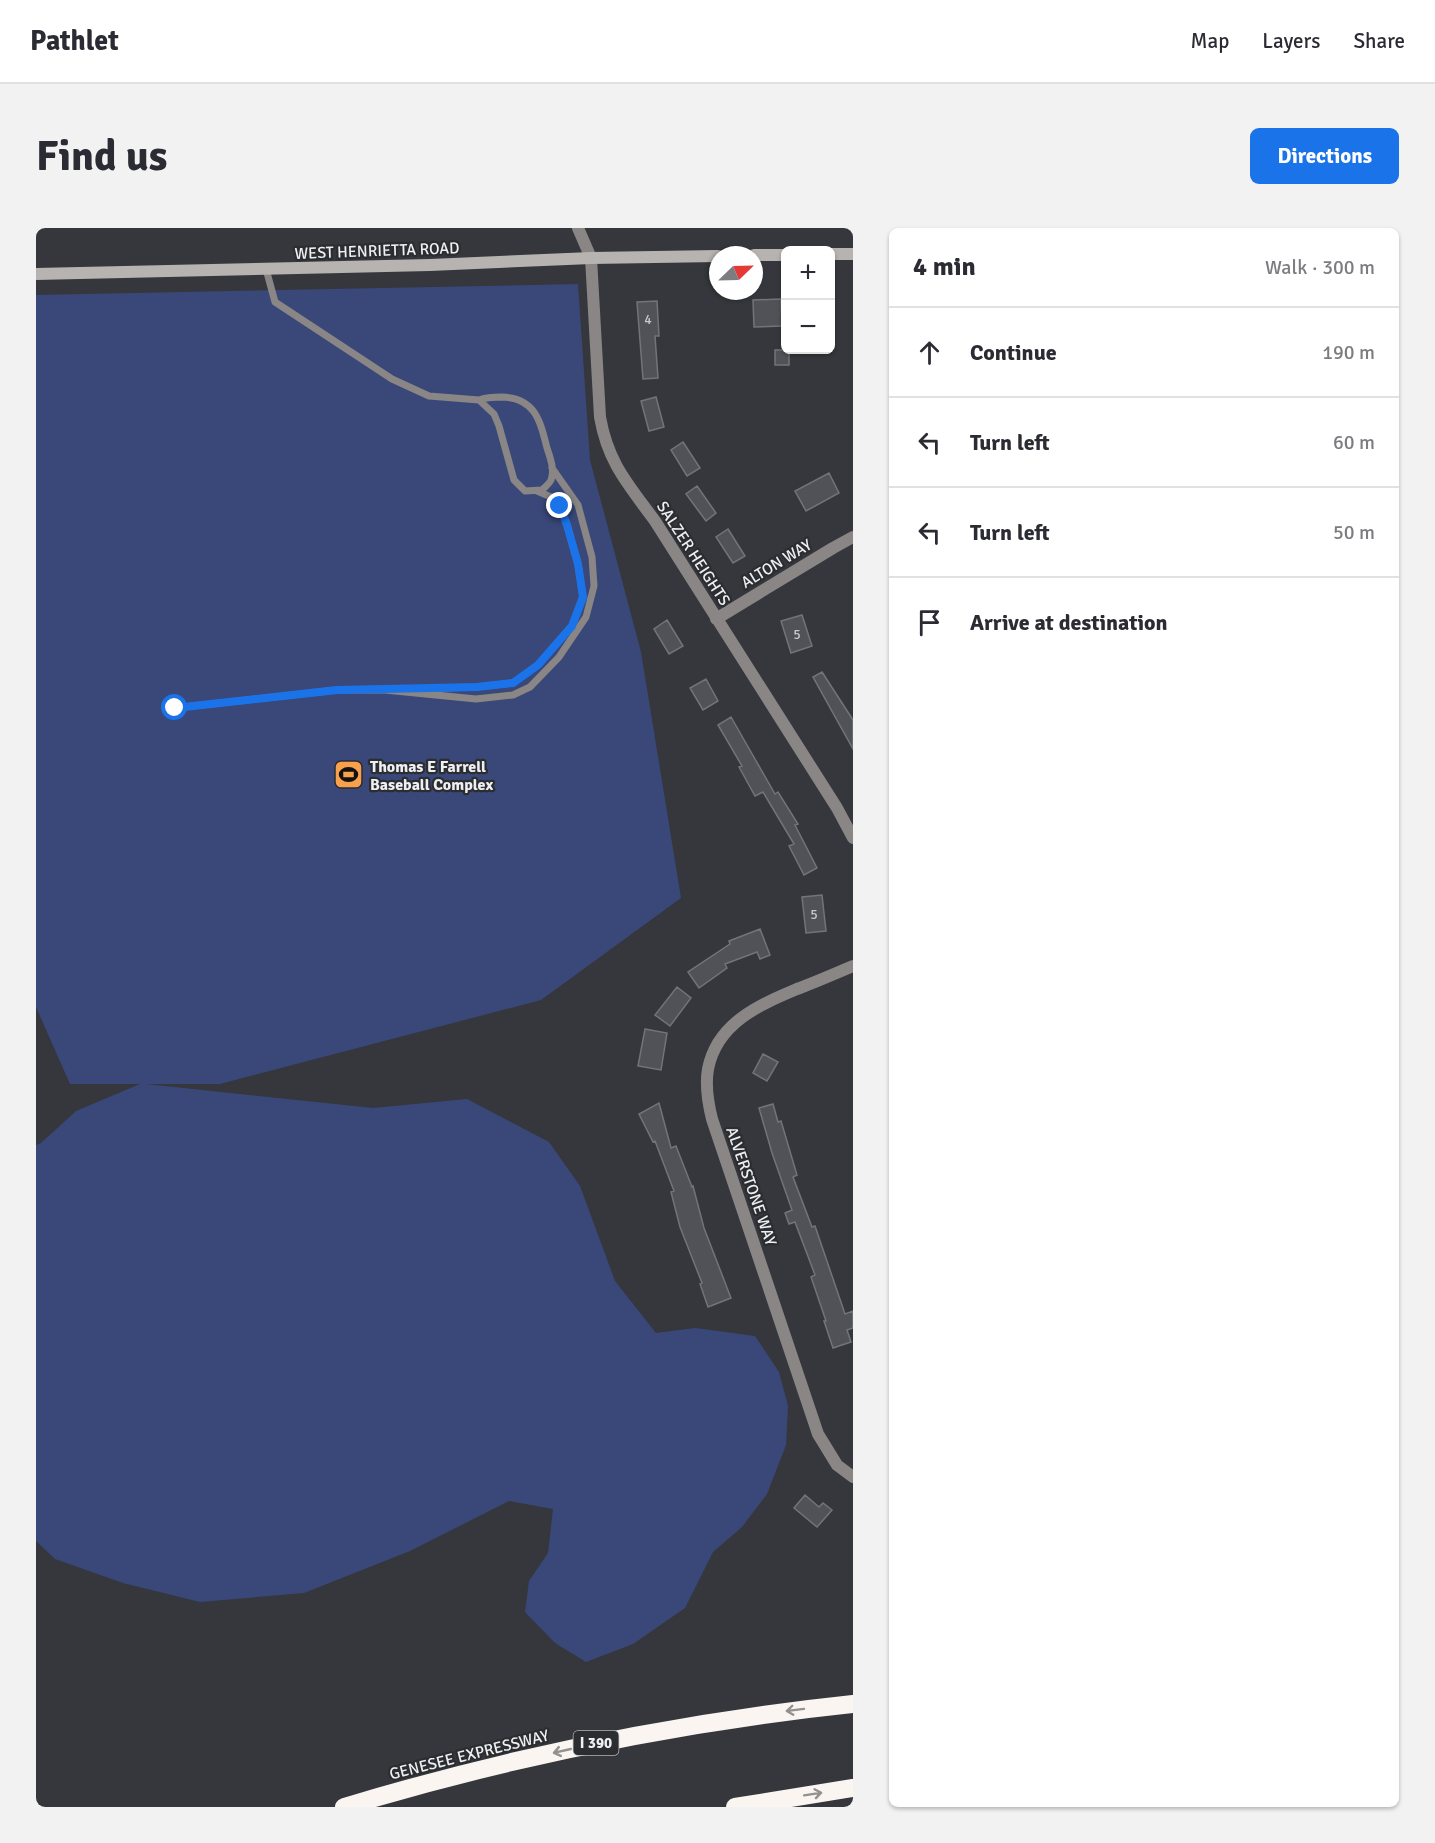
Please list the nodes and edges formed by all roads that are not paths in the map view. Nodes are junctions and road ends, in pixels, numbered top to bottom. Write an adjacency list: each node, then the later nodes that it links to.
1 (578, 228): 7 (street)
2 (835, 254): 3 (main road)
3 (853, 254)
4 (763, 255): 5 (main road)
5 (781, 255)
6 (709, 256): 7 (main road, WEST HENRIETTA ROAD)
7 (591, 258): 8 (main road, WEST HENRIETTA ROAD); 14 (street, SALZER HEIGHTS)
8 (266, 269): 9 (main road, WEST HENRIETTA ROAD); 10 (lane)
9 (36, 274)
10 (479, 400): 11 (lane); 12 (lane)
11 (552, 468): 12 (lane); 15 (lane)
12 (537, 491): 15 (lane)
13 (853, 537): 14 (street, ALTON WAY)
14 (716, 619): 17 (street, SALZER HEIGHTS)
15 (385, 690): 16 (lane)
16 (175, 708)
17 (853, 838)
18 (853, 966): 19 (street, ALVERSTONE WAY)
19 (853, 1477)
20 (853, 1704): 22 (highway, GENESEE EXPRESSWAY / I 390, one-way to 22)
21 (853, 1788): 23 (highway, one-way to 21)
22 (344, 1807)
23 (735, 1807)

